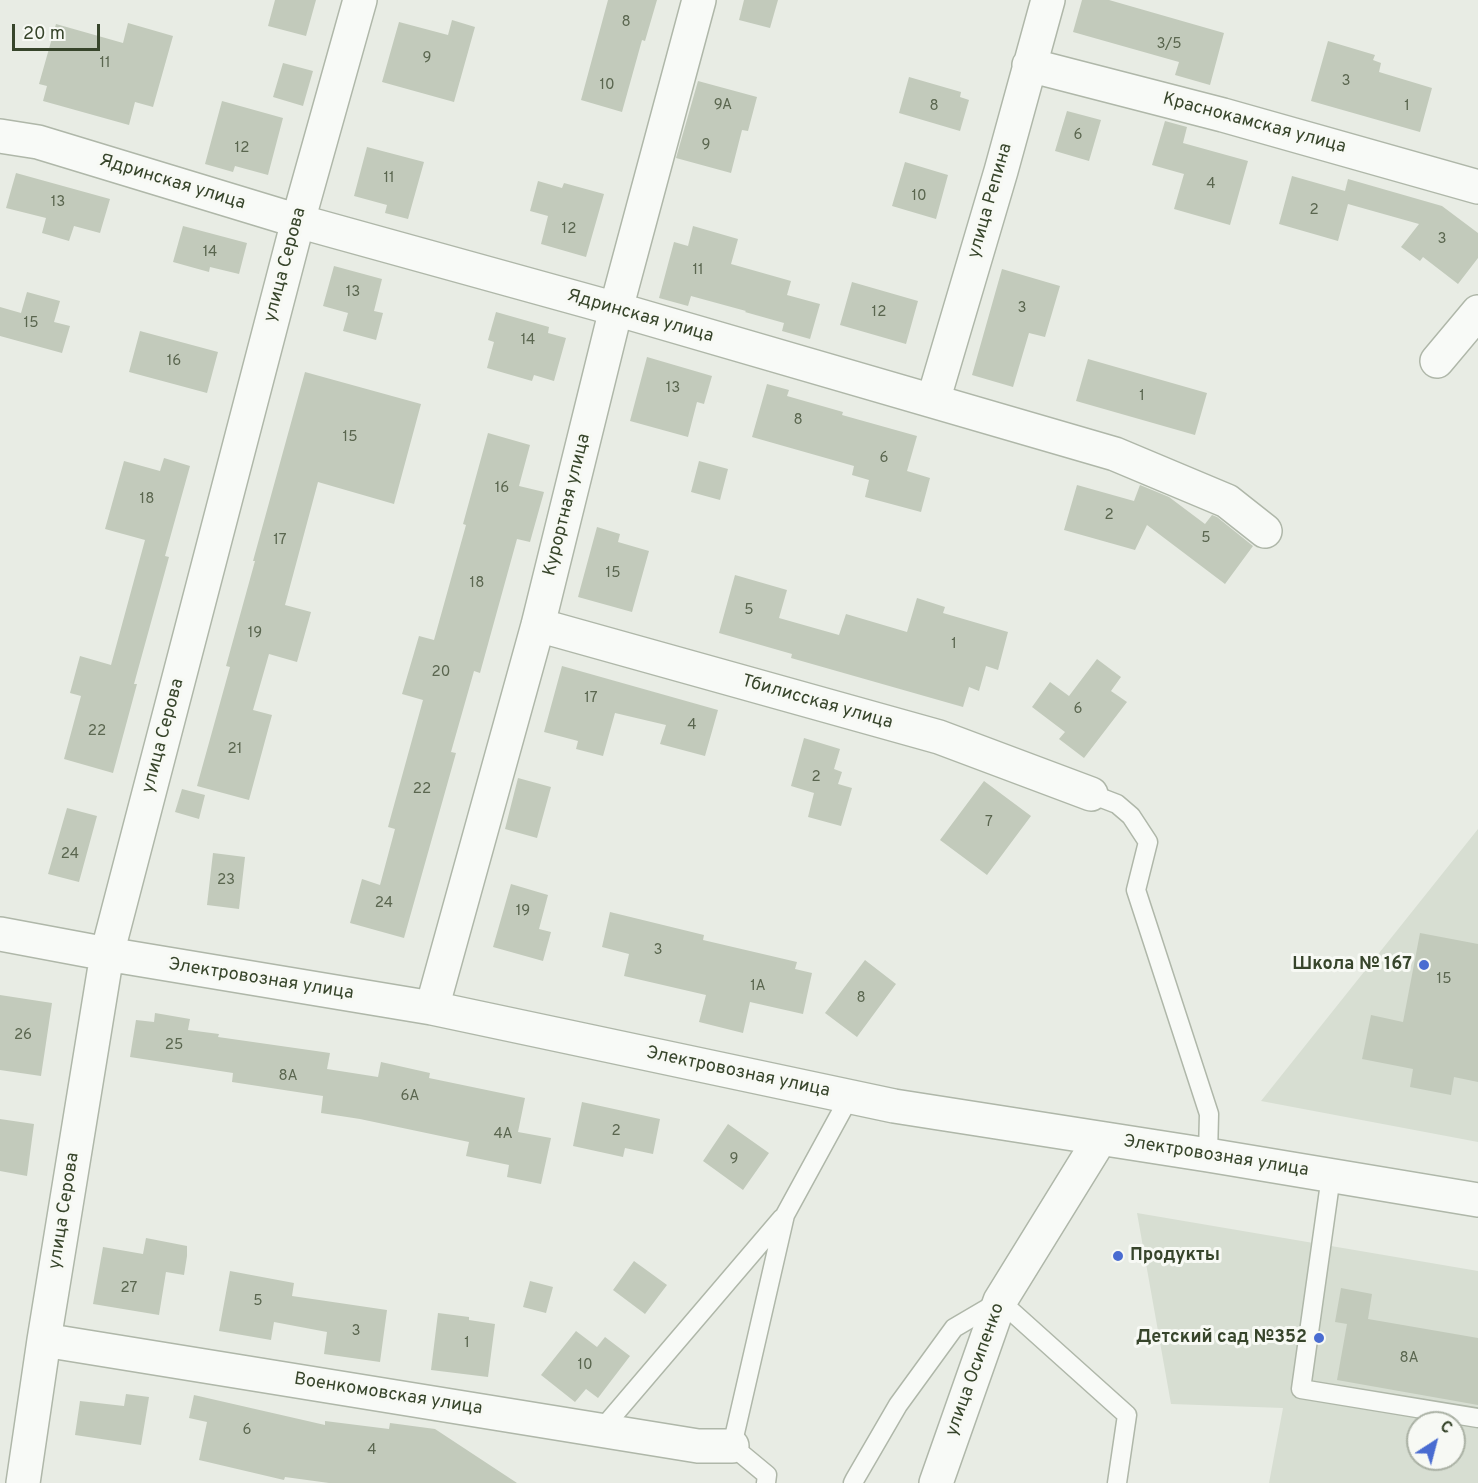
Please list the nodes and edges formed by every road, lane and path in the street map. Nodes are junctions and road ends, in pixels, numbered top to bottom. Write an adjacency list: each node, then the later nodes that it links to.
1 (360, 0): 7 (street, улица Серова)
2 (699, 0): 8 (street, Курортная улица)
3 (1048, 0): 4 (street, улица Репина)
4 (1029, 65): 6 (street, Краснокамская улица); 11 (street, улица Репина)
5 (0, 136): 7 (street, Ядринская улица)
6 (1478, 187)
7 (298, 221): 8 (street, Ядринская улица); 16 (street, улица Серова)
8 (616, 309): 11 (street, Ядринская улица); 13 (street, Курортная улица)
9 (1478, 312): 10 (street)
10 (1437, 362)
11 (933, 401): 12 (street, Ядринская улица)
12 (1265, 531)
13 (538, 625): 14 (street, Тбилисская улица); 17 (street, Курортная улица)
14 (1091, 794): 20 (lane)
15 (0, 934): 16 (street, Электровозная улица)
16 (107, 954): 17 (street, Электровозная улица); 25 (street, улица Серова)
17 (432, 1008): 18 (street, Электровозная улица)
18 (850, 1096): 19 (street, Электровозная улица); 23 (lane)
19 (1100, 1139): 20 (street, Электровозная улица); 24 (street, улица Осипенко)
20 (1208, 1155): 21 (street, Электровозная улица)
21 (1331, 1176): 22 (street, Электровозная улица); 26 (lane)
22 (1478, 1200)
23 (785, 1215): 27 (lane); 28 (lane)
24 (1000, 1301): 31 (lane); 32 (street, улица Осипенко); 33 (lane)
25 (44, 1340): 27 (street, Военкомовская улица); 29 (street, улица Серова)
26 (1478, 1418)
27 (601, 1430): 28 (street, Военкомовская улица)
28 (732, 1446): 30 (lane)
29 (23, 1483)
30 (766, 1483)
31 (854, 1483)
32 (936, 1483)
33 (1117, 1483)

